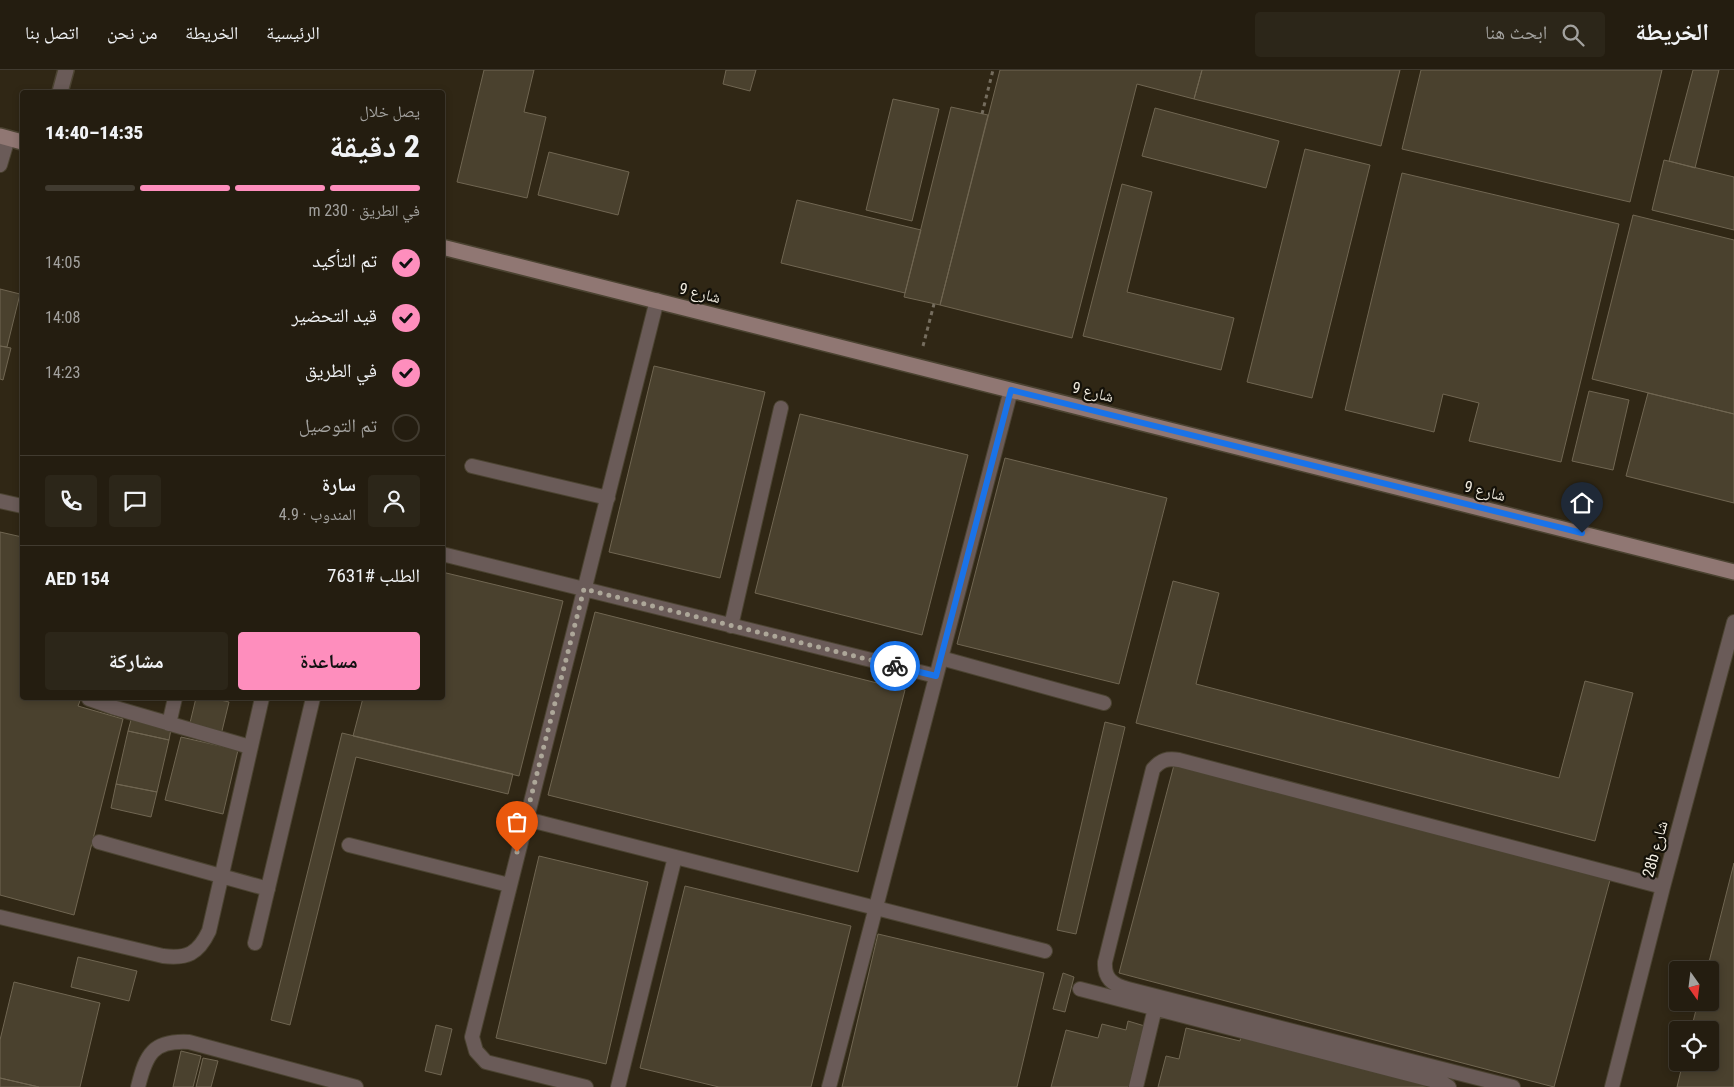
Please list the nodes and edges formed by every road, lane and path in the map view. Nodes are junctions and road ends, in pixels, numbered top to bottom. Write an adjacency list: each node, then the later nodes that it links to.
1 (66, 70): 3 (street)
2 (993, 70): 4 (path)
3 (61, 90)
4 (982, 114)
5 (4, 137): 6 (street); 7 (lane)
6 (20, 141)
7 (0, 165)
8 (445, 248): 9 (street, شارع 9)
9 (657, 300): 11 (street, شارع 9); 15 (lane)
10 (934, 304): 11 (path)
11 (918, 366): 12 (street, شارع 9)
12 (1011, 390): 19 (street, شارع 9); 23 (lane)
13 (781, 408): 22 (lane)
14 (472, 466): 15 (lane)
15 (608, 498): 20 (lane)
16 (0, 501): 17 (lane)
17 (20, 506)
18 (445, 555): 20 (lane)
19 (1734, 572)
20 (584, 589): 22 (lane); 33 (lane)
21 (1734, 622): 39 (lane, 28b شارع)
22 (731, 626): 24 (lane)
23 (941, 658): 24 (lane); 30 (lane)
24 (936, 676): 41 (lane)
25 (97, 700): 29 (lane)
26 (175, 700): 31 (lane)
27 (262, 700): 32 (lane)
28 (313, 700): 40 (lane)
29 (113, 702): 31 (lane)
30 (1104, 703)
31 (169, 724): 32 (lane)
32 (250, 747): 37 (lane)
33 (526, 819): 36 (lane); 38 (lane)
34 (99, 842): 37 (lane)
35 (349, 845): 38 (lane)
36 (674, 857): 41 (lane); 50 (lane)
37 (221, 876): 40 (lane); 42 (lane)
38 (509, 885): 49 (lane)
39 (1663, 886): 54 (lane); 55 (lane, 28b شارع)
40 (268, 889): 43 (lane)
41 (876, 908): 44 (lane); 51 (lane)
42 (0, 917)
43 (255, 943)
44 (1045, 951)
45 (1080, 989): 46 (lane)
46 (1154, 1008): 52 (lane); 53 (lane)
47 (138, 1087): 48 (lane)
48 (356, 1087)
49 (586, 1087)
50 (618, 1087)
51 (828, 1087)
52 (1136, 1087)
53 (1449, 1087)
54 (1513, 1087)
55 (1612, 1087)

